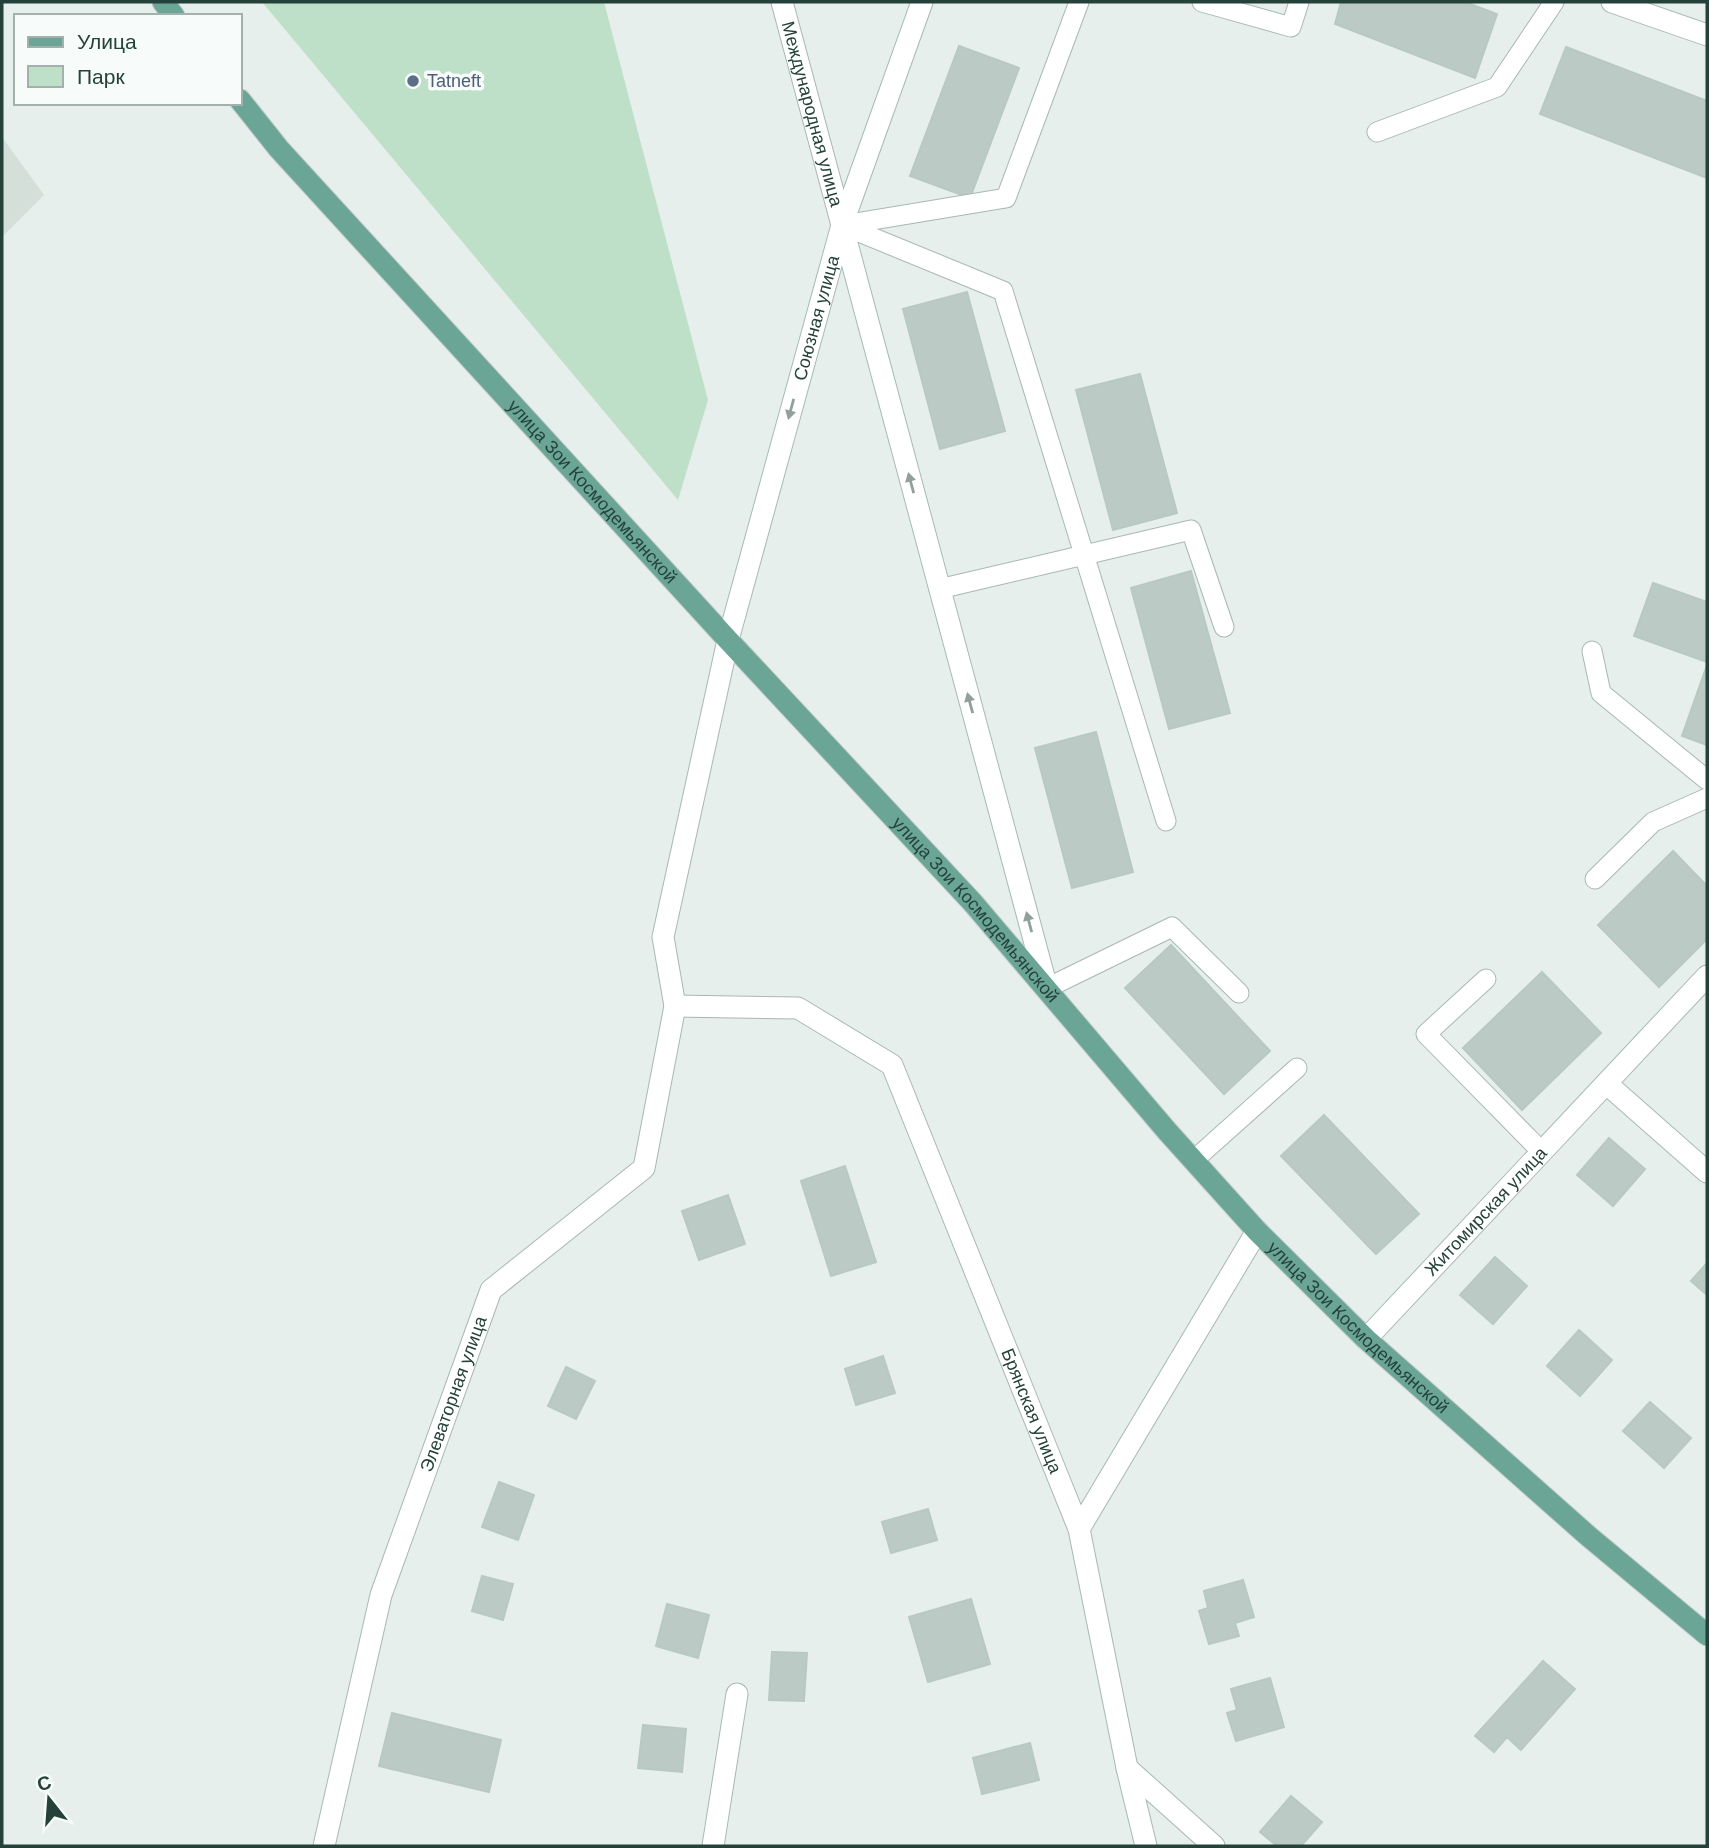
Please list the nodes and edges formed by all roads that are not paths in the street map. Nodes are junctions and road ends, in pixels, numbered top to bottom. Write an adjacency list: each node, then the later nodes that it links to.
1 (782, 2): 11 (street, Международная улица)
2 (922, 2): 11 (street, Союзная улица)
3 (1079, 2): 11 (lane)
4 (1202, 2): 5 (lane)
5 (1299, 2)
6 (1554, 2): 10 (lane)
7 (1612, 2): 8 (street)
8 (1707, 35)
9 (242, 103): 15 (main road, улица Зои Космодемьянской)
10 (1377, 132)
11 (842, 225): 12 (lane); 13 (street, Международная улица, one-way to 11); 15 (street, Союзная улица, one-way to 15)
12 (1084, 555): 13 (lane); 14 (lane); 19 (lane)
13 (939, 589): 23 (street, Международная улица, one-way to 13)
14 (1224, 627)
15 (728, 640): 23 (main road, улица Зои Космодемьянской); 25 (street, Союзная улица)
16 (1592, 651): 17 (lane)
17 (1707, 780)
18 (1707, 798): 20 (lane)
19 (1166, 821)
20 (1595, 879)
21 (1707, 976): 27 (street, Житомирская улица)
22 (1486, 979): 28 (lane)
23 (1047, 988): 24 (lane); 29 (main road, улица Зои Космодемьянской)
24 (1239, 993)
25 (675, 1006): 33 (street, Брянская улица); 37 (street, Элеваторная улица)
26 (1297, 1068): 29 (lane)
27 (1607, 1084): 28 (street, Житомирская улица); 30 (street)
28 (1542, 1152): 32 (street, Житомирская улица)
29 (1194, 1160): 31 (main road, улица Зои Космодемьянской)
30 (1707, 1172)
31 (1257, 1231): 32 (main road, улица Зои Космодемьянской); 33 (street)
32 (1366, 1339): 34 (main road, улица Зои Космодемьянской)
33 (1079, 1529): 36 (street, Брянская улица)
34 (1707, 1635)
35 (737, 1695): 38 (street)
36 (1127, 1769): 39 (street, Брянская улица); 40 (street)
37 (324, 1846)
38 (713, 1846)
39 (1146, 1846)
40 (1214, 1846)

